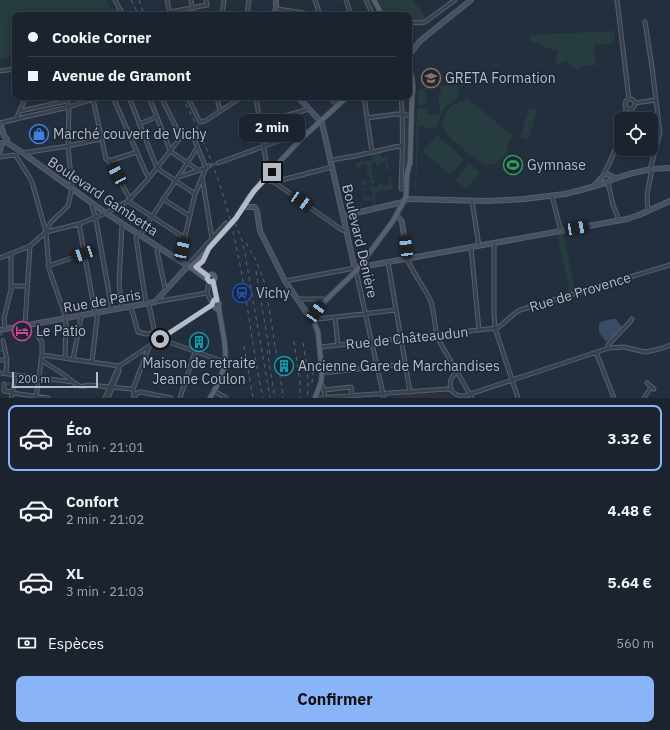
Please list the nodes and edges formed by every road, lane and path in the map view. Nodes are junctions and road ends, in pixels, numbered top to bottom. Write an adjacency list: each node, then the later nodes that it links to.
1 (115, 0): 16 (street)
2 (167, 0): 17 (street)
3 (191, 0): 15 (street)
4 (206, 0): 15 (street)
5 (224, 0): 20 (street)
6 (249, 0): 21 (street)
7 (276, 0): 22 (street)
8 (315, 0): 25 (street)
9 (346, 0): 26 (street)
10 (366, 0): 27 (street)
11 (374, 0): 28 (main road)
12 (455, 0): 29 (street)
13 (471, 0): 31 (street)
14 (617, 0): 36 (street)
15 (192, 8): 18 (street); 19 (street)
16 (121, 12)
17 (170, 12)
18 (177, 12)
19 (193, 12)
20 (222, 12)
21 (247, 12)
22 (276, 12)
23 (276, 12): 24 (street)
24 (298, 12)
25 (318, 12)
26 (350, 12)
27 (372, 12)
28 (380, 12)
29 (412, 22)
30 (645, 22): 54 (street)
31 (412, 50)
32 (12, 69): 33 (street)
33 (0, 71)
34 (412, 78): 35 (main road)
35 (412, 98)
36 (629, 99): 55 (street); 57 (street)
37 (25, 100): 61 (street)
38 (90, 100): 58 (street)
39 (93, 100): 76 (street)
40 (114, 100): 85 (street)
41 (129, 100): 73 (street)
42 (150, 100): 67 (street)
43 (163, 100): 75 (street)
44 (189, 100): 62 (street)
45 (218, 100): 62 (street)
46 (237, 100): 62 (street)
47 (256, 100): 72 (street)
48 (301, 100): 60 (street, Boulevard Denière)
49 (333, 100): 56 (street)
50 (343, 100): 56 (main road)
51 (364, 100): 68 (street)
52 (401, 100): 65 (street)
53 (412, 100): 66 (main road)
54 (656, 100): 55 (street); 99 (street)
55 (635, 103): 59 (street)
56 (337, 105): 70 (main road)
57 (626, 106): 59 (street); 63 (street)
58 (69, 108): 61 (street); 69 (street); 79 (street)
59 (632, 108): 64 (street)
60 (309, 109): 70 (street, Boulevard Denière); 72 (street)
61 (20, 111): 69 (street)
62 (220, 111)
63 (626, 112)
64 (630, 112)
65 (403, 114): 66 (street); 68 (street); 78 (street)
66 (411, 115): 116 (main road)
67 (157, 117): 73 (street); 83 (street)
68 (367, 118): 86 (street)
69 (16, 119): 71 (street)
70 (320, 121): 74 (main road); 90 (street, Boulevard Denière)
71 (0, 122): 77 (street)
72 (260, 123): 80 (street)
73 (139, 124): 97 (street)
74 (300, 136): 80 (street); 101 (main road)
75 (180, 137): 81 (street); 83 (street)
76 (101, 139): 79 (street); 91 (street)
77 (2, 140): 82 (street); 84 (street, Boulevard Gambetta); 89 (street, Boulevard Gambetta)
78 (403, 145): 86 (street); 113 (street)
79 (68, 146): 84 (street); 111 (street)
80 (264, 146): 93 (street); 101 (street)
81 (198, 148): 92 (street); 95 (street)
82 (0, 151)
83 (170, 151): 92 (street); 97 (street)
84 (23, 152): 89 (street, Boulevard Gambetta)
85 (137, 152): 91 (street); 104 (street)
86 (372, 152): 90 (street)
87 (614, 152): 94 (street)
88 (0, 156): 137 (street)
89 (26, 156): 111 (street, Boulevard Gambetta)
90 (331, 160): 96 (street, Boulevard Denière)
91 (109, 161): 118 (street)
92 (187, 163): 100 (street); 105 (street)
93 (218, 163)
94 (609, 164): 103 (street); 106 (street)
95 (207, 167): 100 (street); 102 (street)
96 (332, 167): 108 (street); 127 (street, Boulevard Denière)
97 (157, 168): 104 (street); 105 (street)
98 (670, 168): 99 (street)
99 (652, 169): 106 (street); 124 (street)
100 (198, 170): 105 (street)
101 (268, 174): 123 (main road)
102 (202, 176): 109 (street); 112 (street)
103 (603, 177): 106 (street); 106 (street); 110 (street)
104 (149, 178): 118 (street)
105 (176, 179): 114 (street); 117 (street)
106 (608, 180): 110 (street); 131 (street)
107 (269, 182): 108 (street)
108 (274, 182): 135 (street)
109 (198, 185): 112 (street); 114 (street)
110 (595, 186): 115 (street)
111 (72, 188): 122 (street, Boulevard Gambetta); 137 (street)
112 (204, 189): 140 (street)
113 (401, 189)
114 (195, 194): 126 (street)
115 (552, 196): 119 (street); 136 (street)
116 (407, 198): 119 (street); 121 (main road); 128 (main road)
117 (163, 199): 126 (street); 130 (street)
118 (129, 200): 125 (street); 130 (street)
119 (472, 201): 143 (street)
120 (670, 201): 124 (street)
121 (403, 202): 127 (street); 128 (main road)
122 (92, 203): 125 (street, Boulevard Gambetta); 129 (street)
123 (243, 207): 134 (main road, bridge); 159 (street)
124 (649, 211): 131 (street)
125 (106, 213): 129 (street); 133 (street, Boulevard Gambetta)
126 (190, 216): 139 (street)
127 (343, 216): 135 (street, Boulevard Denière)
128 (397, 216): 150 (street); 157 (main road)
129 (96, 217): 132 (street); 171 (street)
130 (152, 217): 138 (street); 139 (street)
131 (619, 220): 136 (street)
132 (79, 224): 137 (street); 148 (street)
133 (123, 224): 138 (street, Boulevard Gambetta); 170 (street)
134 (226, 225): 140 (street); 146 (main road)
135 (347, 231): 157 (street, Boulevard Denière)
136 (561, 231): 141 (street)
137 (46, 232): 142 (street); 154 (street)
138 (139, 234): 144 (street, Boulevard Gambetta); 167 (street)
139 (185, 238): 151 (street)
140 (212, 238): 155 (street)
141 (494, 243): 143 (street); 181 (street)
142 (30, 246): 147 (street); 161 (street)
143 (479, 246): 145 (street)
144 (159, 247): 151 (street, Boulevard Gambetta); 162 (street)
145 (471, 247): 150 (street); 183 (street)
146 (209, 248): 155 (main road); 156 (main road)
147 (11, 254): 149 (street); 160 (street)
148 (84, 254): 154 (street); 173 (street)
149 (0, 258)
150 (407, 258): 152 (street); 185 (street)
151 (179, 261): 155 (street, Boulevard Gambetta)
152 (388, 262): 157 (street); 172 (street)
153 (670, 265): 181 (street, Rue de Provence)
154 (48, 266): 177 (street)
155 (190, 267): 156 (main road); 158 (main road, Boulevard Gambetta); 162 (street)
156 (196, 267): 158 (main road)
157 (357, 268): 159 (street); 165 (main road); 174 (street, Boulevard Denière)
158 (210, 280): 163 (street); 168 (main road)
159 (285, 280): 164 (street)
160 (11, 286): 161 (street); 182 (street)
161 (28, 286): 180 (street)
162 (167, 290): 166 (street)
163 (207, 293): 166 (street, Rue de Paris); 168 (street)
164 (297, 299): 165 (street); 178 (street)
165 (327, 299): 178 (main road)
166 (155, 302): 167 (street, Rue de Paris)
167 (147, 304): 169 (street, Rue de Paris); 184 (street)
168 (216, 305): 188 (street); 205 (main road)
169 (131, 307): 170 (street, Rue de Paris); 184 (street)
170 (122, 308): 171 (street, Rue de Paris)
171 (112, 310): 173 (street, Rue de Paris)
172 (396, 310): 174 (street); 187 (street)
173 (96, 313): 175 (street, Rue de Paris); 204 (street)
174 (365, 314): 176 (street); 190 (street, Boulevard Denière)
175 (81, 316): 177 (street, Rue de Paris); 200 (street)
176 (335, 317): 178 (street); 191 (street)
177 (66, 318): 180 (street, Rue de Paris); 199 (street)
178 (314, 318): 194 (main road)
179 (632, 319): 195 (street)
180 (25, 325): 182 (street, Rue de Paris)
181 (495, 328): 183 (street, Rue de Châteaudun); 215 (street)
182 (2, 330)
183 (479, 330): 185 (street, Rue de Châteaudun)
184 (154, 333): 188 (street)
185 (436, 334): 187 (street, Rue de Châteaudun); 209 (street)
186 (38, 336): 198 (street)
187 (401, 338): 190 (street, Rue de Châteaudun); 206 (street)
188 (159, 340): 193 (street); 196 (street)
189 (3, 341): 202 (street)
190 (371, 341): 191 (street, Rue de Châteaudun); 208 (street, Boulevard Denière)
191 (338, 345): 194 (street, Rue de Châteaudun)
192 (670, 345): 195 (street)
193 (149, 347): 207 (street); 222 (street)
194 (320, 347): 211 (main road)
195 (609, 348): 197 (street)
196 (195, 352): 205 (street); 237 (street)
197 (596, 352): 215 (street); 245 (street)
198 (42, 355): 199 (street); 203 (street)
199 (65, 358): 200 (street)
200 (73, 359): 204 (street)
201 (0, 360): 202 (street)
202 (7, 360): 212 (street)
203 (41, 360): 214 (street); 216 (street)
204 (92, 362): 207 (street)
205 (225, 362): 223 (main road)
206 (405, 364): 208 (street); 226 (street)
207 (119, 366): 220 (street)
208 (377, 367): 211 (street); 227 (street, Boulevard Denière)
209 (457, 372): 221 (street); 228 (street)
210 (0, 373): 212 (street)
211 (322, 373): 217 (main road)
212 (6, 374): 213 (street)
213 (16, 375): 214 (street); 225 (street)
214 (39, 378): 216 (street); 230 (street)
215 (512, 380): 228 (street); 244 (street)
216 (73, 382): 220 (street)
217 (321, 382): 224 (street); 240 (main road)
218 (647, 383): 246 (street)
219 (4, 384): 225 (street)
220 (111, 387): 222 (street); 234 (street); 235 (street)
221 (449, 387): 226 (street); 228 (street)
222 (133, 389): 231 (street)
223 (214, 390): 238 (main road); 239 (street)
224 (324, 390): 229 (street); 241 (street)
225 (13, 392): 230 (street); 232 (street)
226 (410, 392): 227 (street)
227 (383, 394): 229 (street); 242 (street, Boulevard Denière)
228 (470, 394): 243 (street)
229 (354, 396): 241 (street)
230 (36, 397): 233 (street)
231 (134, 397): 236 (street)
232 (11, 398)
233 (48, 398)
234 (105, 398)
235 (108, 398)
236 (171, 398)
237 (180, 398)
238 (210, 398)
239 (226, 398)
240 (317, 398): 241 (street)
241 (325, 398)
242 (384, 398)
243 (472, 398)
244 (518, 398)
245 (614, 398)
246 (644, 398)

